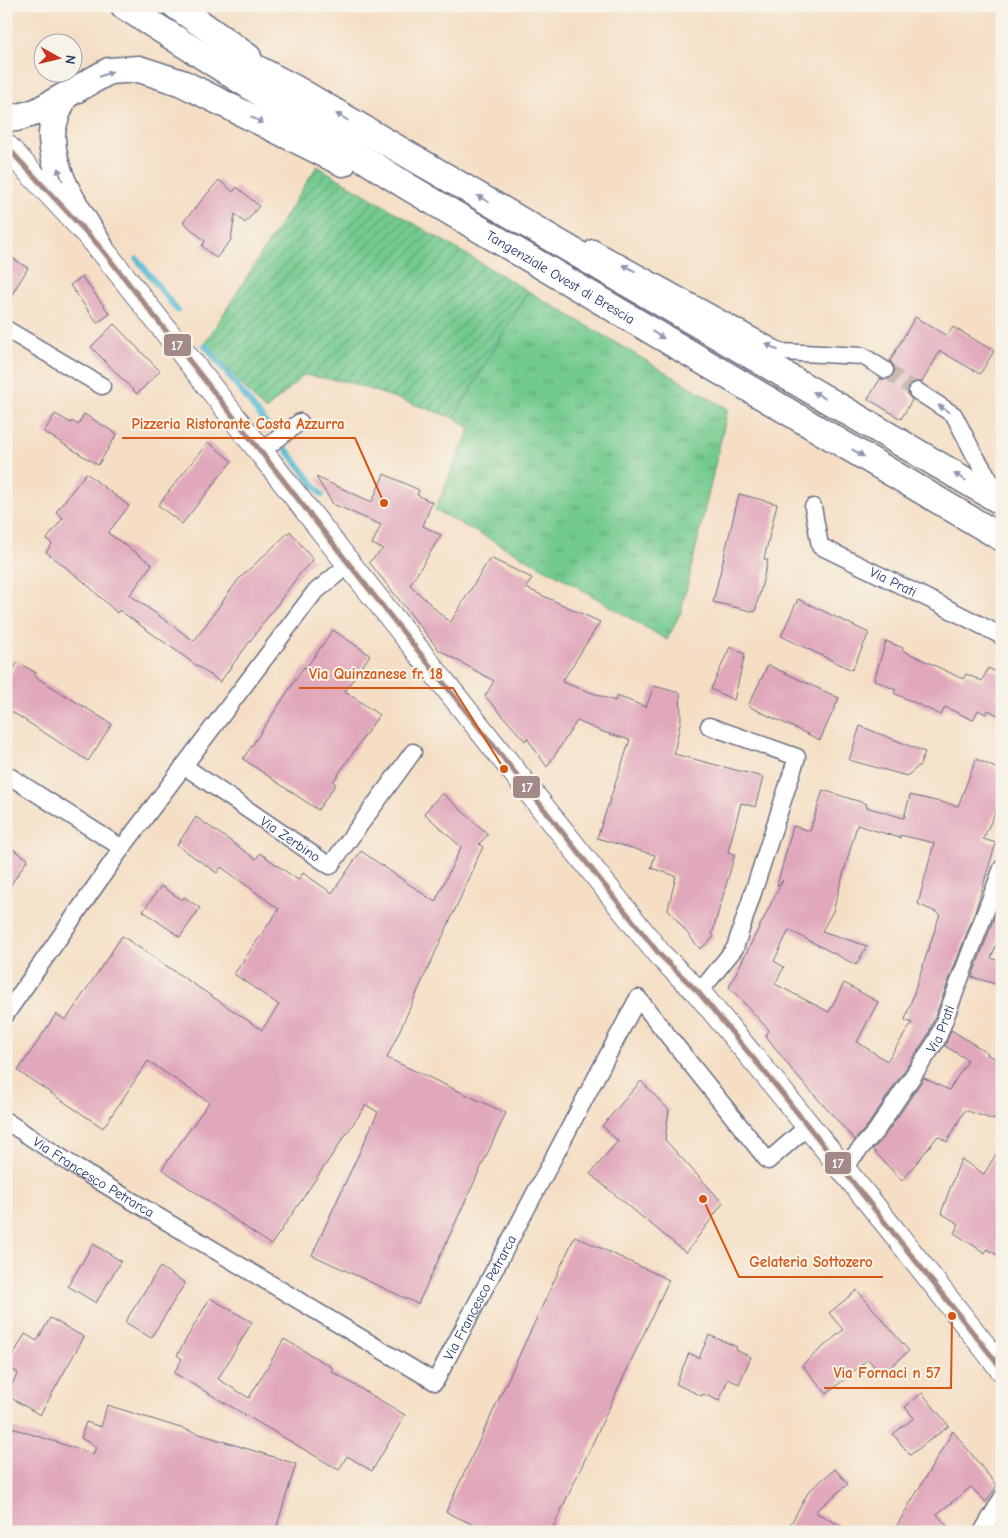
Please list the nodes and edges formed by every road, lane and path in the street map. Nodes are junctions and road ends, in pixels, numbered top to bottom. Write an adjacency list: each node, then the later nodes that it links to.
1 (124, 6): 8 (main road, Tangenziale Ovest di Brescia)
2 (137, 6): 4 (main road, Tangenziale Ovest di Brescia)
3 (176, 6): 4 (main road)
4 (294, 88): 9 (main road, Tangenziale Ovest di Brescia, one-way to 4)
5 (64, 97): 6 (main road); 8 (main road, one-way to 8); 10 (main road, one-way to 5)
6 (6, 116)
7 (6, 146): 10 (street)
8 (405, 185): 20 (main road, Tangenziale Ovest di Brescia, one-way to 20)
9 (508, 214): 12 (street, one-way to 9); 18 (main road, Tangenziale Ovest di Brescia, one-way to 9)
10 (100, 247): 16 (street)
11 (6, 329): 13 (street)
12 (885, 370)
13 (102, 386)
14 (917, 391): 17 (street, one-way to 14)
15 (300, 422): 16 (street)
16 (260, 452): 21 (street)
17 (1002, 490)
18 (1002, 502)
19 (813, 507): 22 (street, Via Prati)
20 (1002, 538)
21 (348, 564): 25 (street); 29 (street)
22 (1002, 636)
23 (709, 726): 29 (street)
24 (413, 752): 25 (street, Via Zerbino)
25 (184, 766): 27 (street)
26 (6, 774): 27 (street)
27 (122, 848): 30 (street)
28 (1002, 868): 33 (street, Via Prati)
29 (699, 993): 32 (street)
30 (6, 1014)
31 (6, 1121): 32 (street, Via Francesco Petrarca)
32 (808, 1126): 33 (street)
33 (842, 1169): 34 (street)
34 (1002, 1369)
35 (1002, 1498): 36 (street)
36 (982, 1532)

